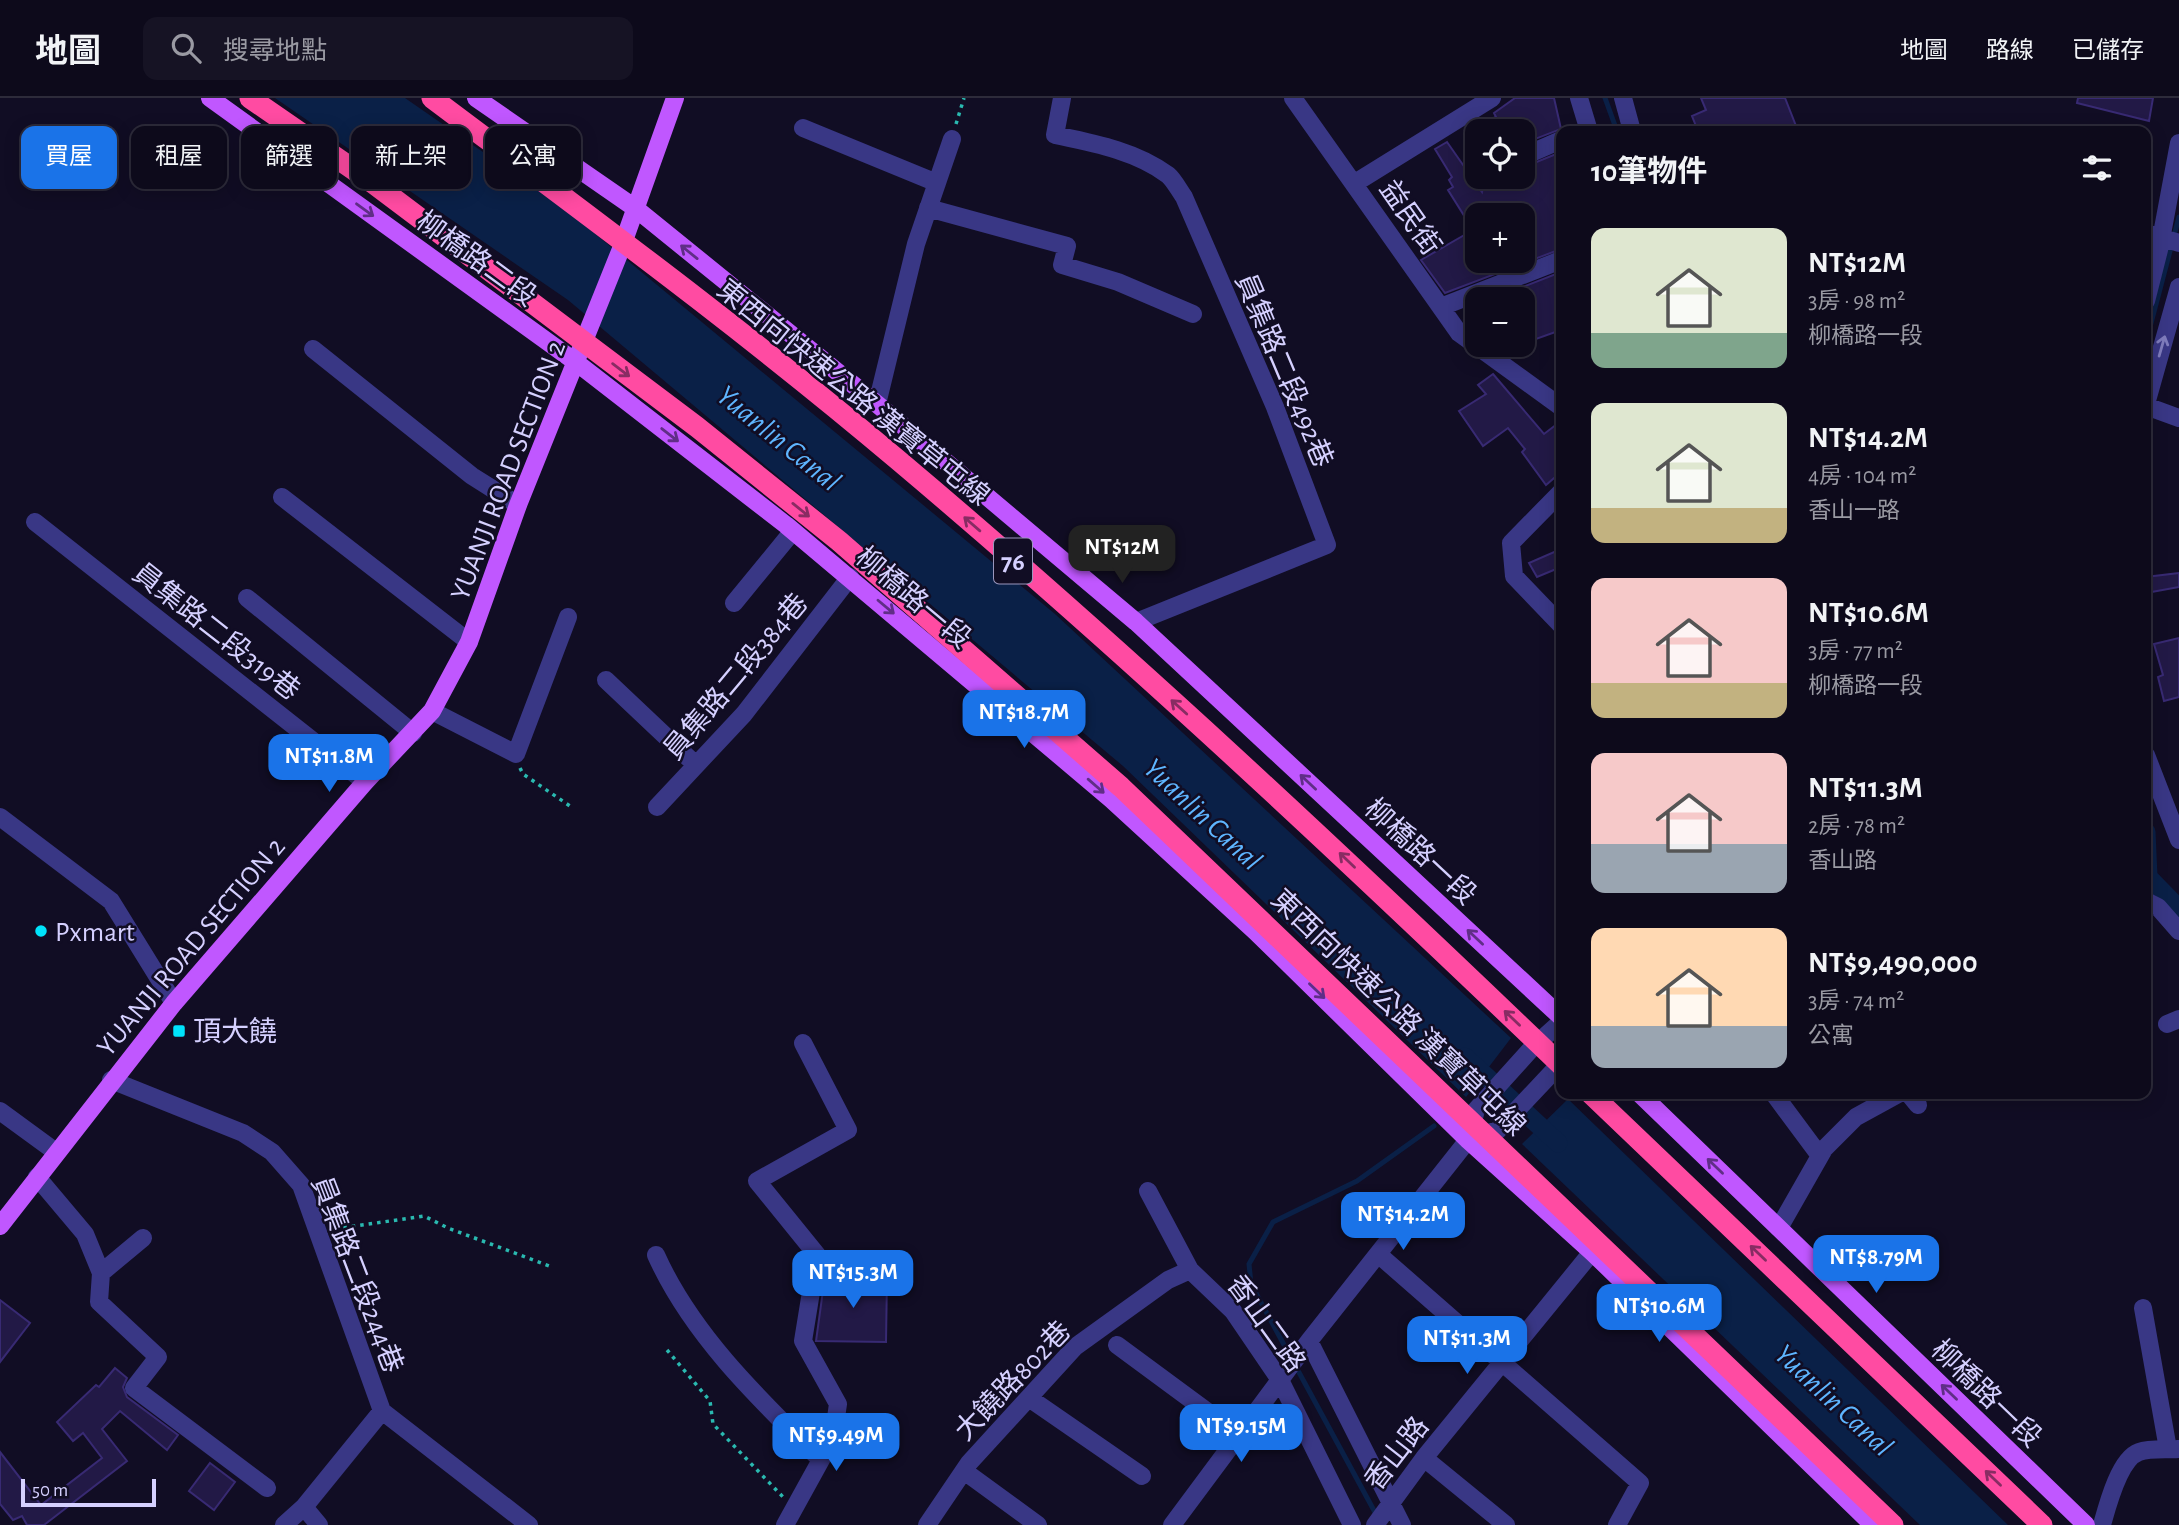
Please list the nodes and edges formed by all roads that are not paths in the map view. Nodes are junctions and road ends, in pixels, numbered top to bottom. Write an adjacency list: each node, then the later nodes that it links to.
1 (210, 98): 29 (main road, 柳橋路二段, one-way to 29)
2 (250, 98): 112 (highway, 東西向快速公路 漢寶草屯線, one-way to 112, bridge)
3 (432, 98): 62 (highway, 東西向快速公路 漢寶草屯線 / 76, one-way to 3, bridge)
4 (476, 98): 20 (main road)
5 (675, 98): 20 (main road)
6 (1062, 98): 45 (street, 員集路二段492巷)
7 (1293, 98): 19 (street, 益民街)
8 (1579, 98): 11 (street)
9 (1623, 98): 12 (street)
10 (1484, 100): 19 (street)
11 (1585, 126)
12 (1631, 126)
13 (803, 128): 18 (street)
14 (952, 139): 18 (street)
15 (1556, 142): 17 (street)
16 (2179, 143): 22 (street)
17 (1535, 151)
18 (937, 183): 21 (street)
19 (1355, 183): 26 (street, 益民街)
20 (635, 208): 29 (main road, YUANJI ROAD SECTION 2); 32 (main road, 柳橋路一段, one-way to 20)
21 (928, 208): 27 (street); 32 (street)
22 (2162, 238): 24 (street)
23 (1556, 262): 26 (street)
24 (2151, 281)
25 (2179, 287): 30 (street, one-way to 25)
26 (1441, 307): 31 (street, 益民街)
27 (1193, 314)
28 (313, 349): 37 (street)
29 (577, 363): 37 (main road, YUANJI ROAD SECTION 2); 39 (main road, 柳橋路一段, one-way to 39)
30 (2151, 387)
31 (1556, 403)
32 (877, 404): 45 (main road, 柳橋路一段)
33 (2151, 407): 34 (street)
34 (2179, 418)
35 (282, 496): 46 (street)
36 (1556, 497): 44 (street)
37 (518, 505): 46 (main road, YUANJI ROAD SECTION 2)
38 (35, 522): 52 (street, 員集路二段319巷)
39 (793, 531): 40 (main road, 柳橋路一段); 42 (street)
40 (850, 577): 50 (street, 員集路二段384巷); 70 (main road, 柳橋路一段, one-way to 70)
41 (247, 598): 49 (street)
42 (734, 603)
43 (568, 617): 48 (street)
44 (1556, 620)
45 (1136, 622): 59 (main road, 柳橋路一段, one-way to 45)
46 (469, 642): 48 (main road, YUANJI ROAD SECTION 2)
47 (606, 680): 50 (street)
48 (432, 711): 49 (main road, YUANJI ROAD SECTION 2)
49 (412, 733): 52 (main road, YUANJI ROAD SECTION 2)
50 (696, 765): 53 (street, 員集路二段384巷)
51 (2151, 768): 55 (street)
52 (365, 782): 58 (main road, YUANJI ROAD SECTION 2)
53 (657, 807)
54 (0, 817): 58 (street)
55 (2179, 840)
56 (2151, 904): 57 (street)
57 (2179, 931)
58 (174, 1003): 64 (main road, YUANJI ROAD SECTION 2)
59 (1556, 1012)
60 (1556, 1026): 70 (street)
61 (803, 1043): 93 (street)
62 (1556, 1064)
63 (1556, 1068): 70 (street)
64 (111, 1080): 71 (main road, YUANJI ROAD SECTION 2); 89 (street, 員集路二段244巷)
65 (1596, 1099): 113 (highway, one-way to 65)
66 (1645, 1099): 76 (main road, 柳橋路一段, one-way to 66)
67 (1778, 1099): 72 (street)
68 (1889, 1099): 72 (street)
69 (0, 1111): 71 (street)
70 (1468, 1140): 78 (main road, 柳橋路一段); 79 (street)
71 (56, 1153): 73 (main road, YUANJI ROAD SECTION 2)
72 (1820, 1156): 76 (street)
73 (37, 1177): 75 (main road, YUANJI ROAD SECTION 2); 82 (street)
74 (1149, 1191): 81 (street, 香山二路)
75 (0, 1226)
76 (1779, 1228): 114 (main road, 柳橋路一段, one-way to 76)
77 (143, 1238): 82 (street)
78 (1592, 1252): 86 (street, 香山路); 111 (main road, 柳橋路一段)
79 (1378, 1254): 84 (street); 86 (street)
80 (656, 1255): 93 (street)
81 (1190, 1270): 87 (street, 香山二路); 88 (street, 大饒路802巷)
82 (101, 1273): 96 (street)
83 (2143, 1308): 91 (street)
84 (1309, 1341): 87 (street); 97 (street, 香山二路)
85 (1117, 1345): 90 (street)
86 (1503, 1362): 92 (street, 香山路); 110 (street)
87 (1280, 1380): 90 (street); 106 (street, 香山二路)
88 (1029, 1398): 94 (street, 大饒路802巷); 95 (street)
89 (382, 1411): 98 (street); 101 (street, 員集路二段244巷)
90 (1239, 1435): 105 (street)
91 (2174, 1449): 115 (street)
92 (1424, 1458): 97 (street, 香山路); 109 (street)
93 (821, 1460): 102 (street)
94 (964, 1471): 103 (street, 大饒路802巷); 104 (street)
95 (1142, 1476)
96 (267, 1488)
97 (1390, 1502): 107 (street, 香山路); 108 (street, 香山二路)
98 (304, 1507): 99 (street); 100 (street)
99 (284, 1525)
100 (319, 1525)
101 (529, 1525)
102 (785, 1525)
103 (927, 1525)
104 (1038, 1525)
105 (1172, 1525)
106 (1352, 1525)
107 (1375, 1525)
108 (1402, 1525)
109 (1506, 1525)
110 (1617, 1525)
111 (1873, 1525)
112 (1893, 1525)
113 (2042, 1525)
114 (2086, 1525)
115 (2102, 1525)

